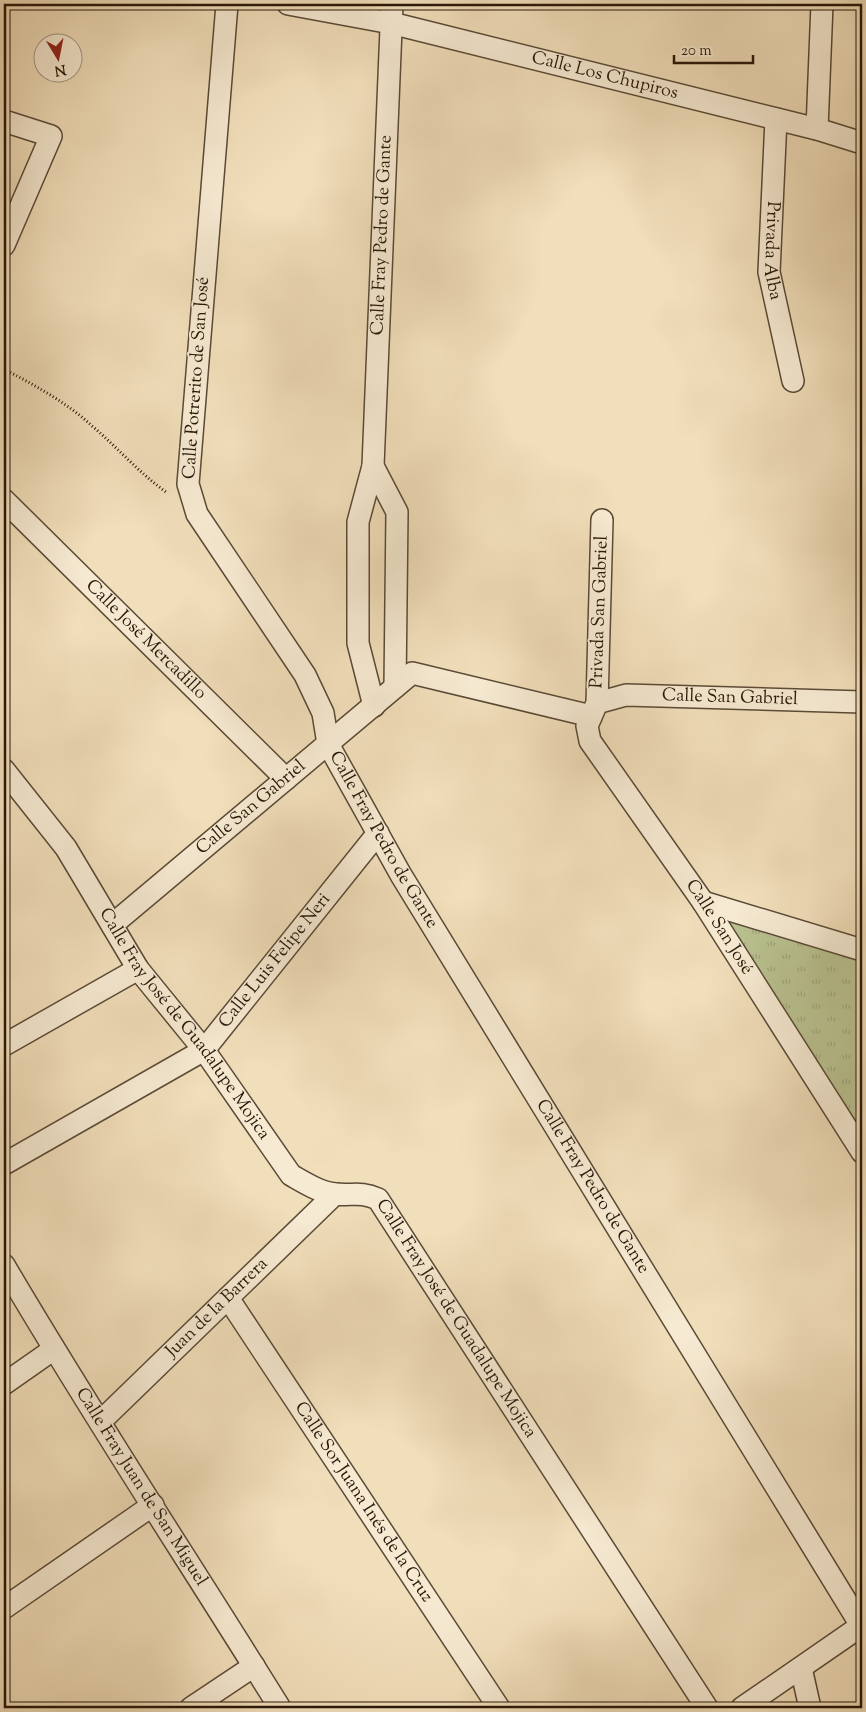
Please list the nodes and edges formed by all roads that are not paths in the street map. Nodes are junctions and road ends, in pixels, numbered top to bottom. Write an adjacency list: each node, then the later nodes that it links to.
1 (227, 4): 18 (street, Calle Potrerito de San José)
2 (288, 4): 4 (street, Calle Los Chupiros)
3 (822, 4): 7 (street)
4 (391, 14): 5 (street, Calle Los Chupiros); 11 (street, Calle Fray Pedro de Gante)
5 (776, 119): 7 (street, Calle Los Chupiros); 10 (street, Privada Alba)
6 (4, 121): 9 (street)
7 (817, 129): 8 (street, Calle Los Chupiros)
8 (862, 143)
9 (4, 245)
10 (793, 380)
11 (373, 466): 14 (street, Calle Fray Pedro de Gante); 16 (street, Calle Fray Pedro de Gante)
12 (4, 500): 20 (street, Calle José Mercadillo)
13 (602, 520): 17 (street, Privada San Gabriel)
14 (395, 687): 16 (street, Calle San Gabriel); 17 (street, Calle San Gabriel)
15 (862, 702): 17 (street, Calle San Gabriel)
16 (374, 706): 18 (street, Calle San Gabriel)
17 (594, 710): 22 (street, Calle San José)
18 (328, 744): 20 (street, Calle San Gabriel); 21 (street, Calle Fray Pedro de Gante)
19 (4, 770): 23 (street, Calle Fray José de Guadalupe Mojica)
20 (286, 779): 23 (street, Calle San Gabriel)
21 (378, 833): 27 (street, Calle Luis Felipe Neri); 38 (street, Calle Fray Pedro de Gante)
22 (703, 902): 24 (street); 28 (street, Calle San José)
23 (112, 925): 25 (street, Calle Fray José de Guadalupe Mojica)
24 (862, 950)
25 (138, 969): 26 (street); 27 (street, Calle Fray José de Guadalupe Mojica)
26 (4, 1045)
27 (204, 1050): 29 (street, Calle Luis Felipe Neri); 30 (street, Calle Fray José de Guadalupe Mojica)
28 (862, 1152)
29 (4, 1164)
30 (335, 1194): 32 (street, Juan de la Barrera); 44 (street, Calle Fray José de Guadalupe Mojica)
31 (4, 1265): 33 (street, Calle Fray Juan de San Miguel)
32 (228, 1298): 35 (street, Juan de la Barrera); 43 (street, Calle Sor Juana Inés de la Cruz)
33 (54, 1349): 34 (street); 35 (street, Calle Fray Juan de San Miguel)
34 (4, 1384)
35 (101, 1421): 36 (street, Calle Fray Juan de San Miguel)
36 (154, 1505): 37 (street); 39 (street, Calle Fray Juan de San Miguel)
37 (4, 1608)
38 (862, 1626): 40 (street)
39 (254, 1666): 41 (street); 42 (street, Calle Fray Juan de San Miguel)
40 (801, 1668): 45 (street); 46 (street)
41 (192, 1708)
42 (280, 1708)
43 (499, 1708)
44 (707, 1708)
45 (742, 1708)
46 (810, 1708)

